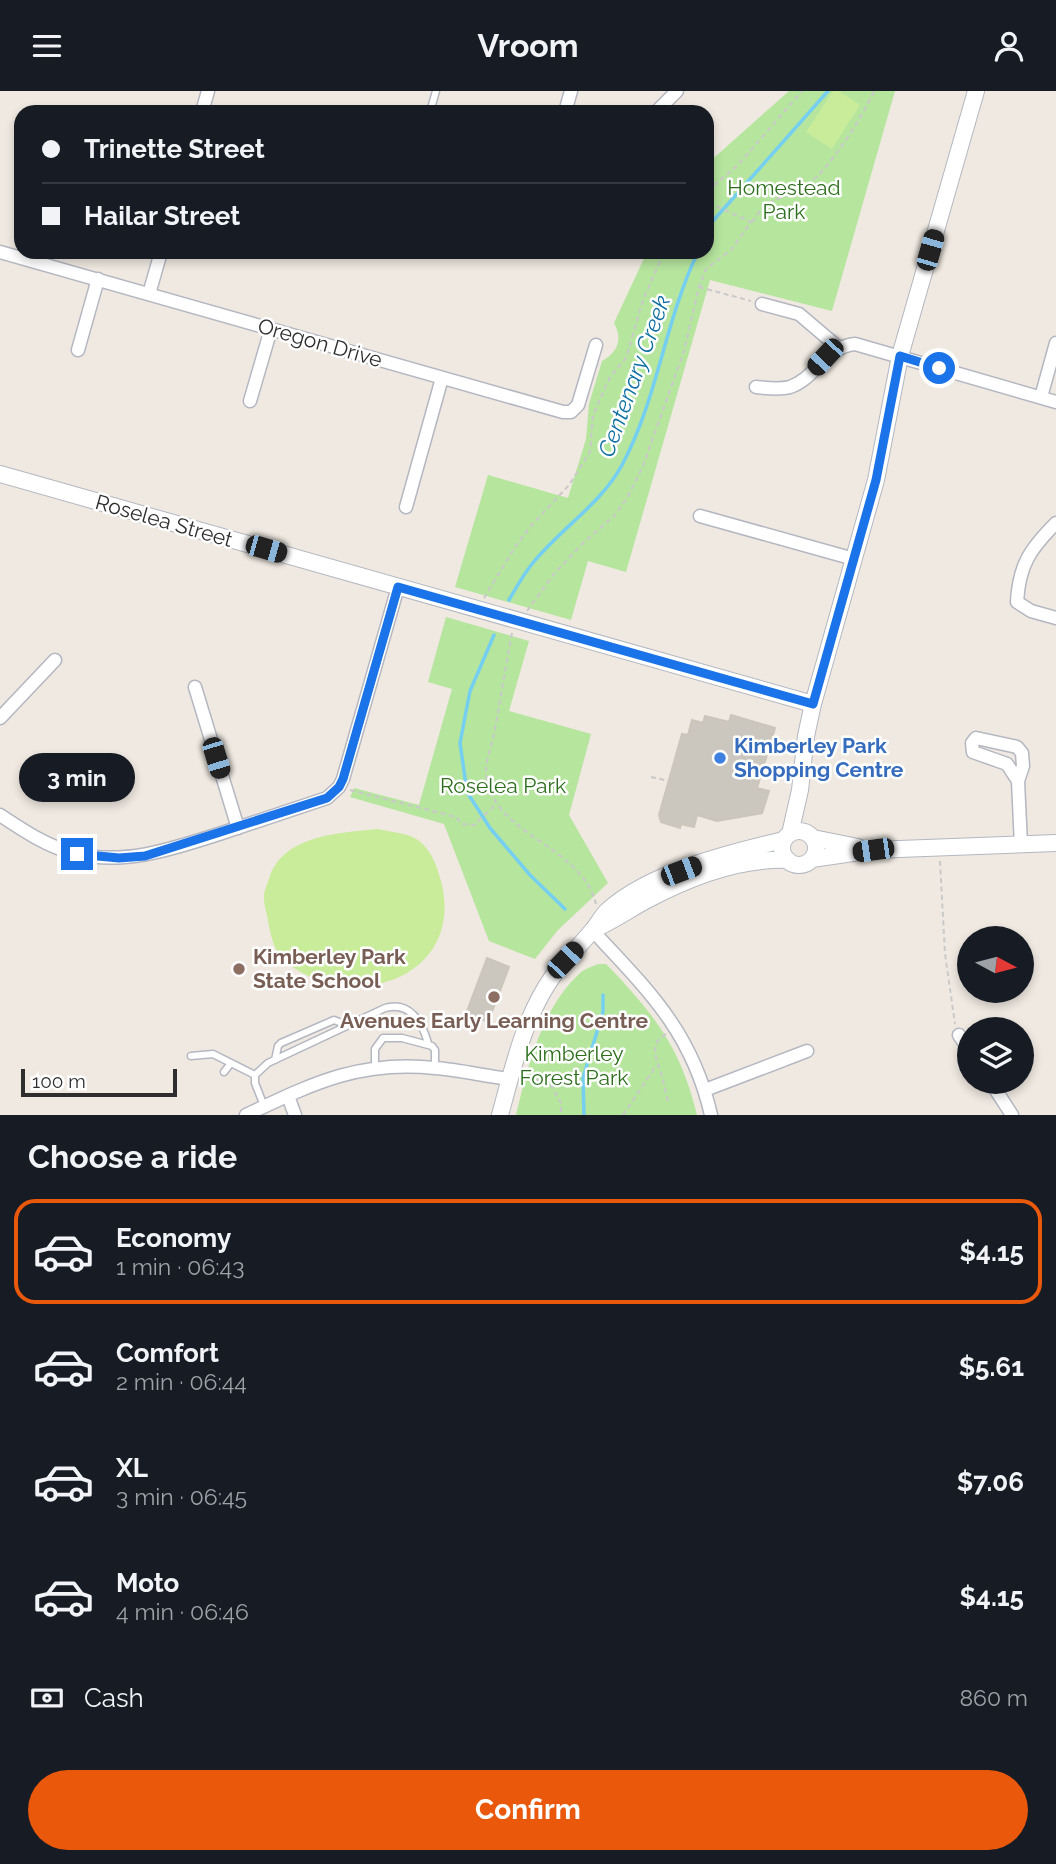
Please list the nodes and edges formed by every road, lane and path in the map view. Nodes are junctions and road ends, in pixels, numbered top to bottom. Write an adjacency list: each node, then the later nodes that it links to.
1 (677, 91): 5 (street)
2 (802, 91): 6 (path)
3 (874, 91): 8 (path)
4 (976, 91): 21 (street)
5 (663, 105)
6 (714, 185)
7 (714, 204): 8 (path)
8 (751, 222): 13 (path)
9 (28, 259): 12 (street, Oregon Drive)
10 (159, 259): 14 (street)
11 (661, 259): 33 (path)
12 (98, 279): 14 (street, Oregon Drive); 20 (street)
13 (699, 287): 15 (path); 34 (path)
14 (149, 294): 16 (street, Oregon Drive)
15 (762, 304): 19 (street)
16 (271, 329): 22 (street, Oregon Drive); 25 (street)
17 (1056, 343): 24 (street)
18 (596, 345): 22 (street, Oregon Drive)
19 (839, 348): 21 (street); 23 (street)
20 (78, 350)
21 (900, 356): 24 (street); 31 (street)
22 (442, 377): 28 (street)
23 (756, 387)
24 (1041, 397): 26 (street)
25 (250, 401)
26 (1056, 402)
27 (0, 474): 32 (street, Roselea Street)
28 (406, 507)
29 (700, 516): 31 (street)
30 (1056, 523): 35 (street)
31 (854, 559): 39 (street)
32 (398, 587): 39 (street, Roselea Street); 44 (street)
33 (482, 600)
34 (526, 613)
35 (1056, 618)
36 (512, 632): 46 (path)
37 (55, 660): 40 (street)
38 (195, 687): 48 (street)
39 (813, 704): 45 (street)
40 (0, 718)
41 (651, 777): 42 (path)
42 (668, 781)
43 (1018, 782): 52 (street)
44 (339, 787): 46 (path); 48 (street)
45 (800, 790): 49 (street); 50 (street)
46 (496, 804): 58 (path)
47 (0, 815): 48 (street)
48 (238, 828)
49 (810, 835): 50 (street); 53 (street); 54 (street)
50 (787, 837): 55 (street); 57 (street)
51 (1056, 843): 52 (street)
52 (1021, 845): 53 (street)
53 (873, 850): 54 (street)
54 (812, 859): 55 (street)
55 (788, 860): 57 (street)
56 (940, 861): 61 (path)
57 (659, 887): 58 (street)
58 (594, 928): 60 (street); 72 (street)
59 (347, 1025): 62 (lane); 65 (lane); 65 (lane)
60 (676, 1028): 67 (path); 73 (street)
61 (957, 1030)
62 (428, 1043): 68 (lane); 69 (lane)
63 (807, 1051): 73 (street)
64 (191, 1056): 66 (lane)
65 (275, 1060): 71 (lane)
66 (231, 1063): 70 (lane); 71 (lane)
67 (657, 1065): 76 (path); 82 (path)
68 (375, 1067): 69 (street); 75 (street)
69 (435, 1068): 72 (street)
70 (224, 1072)
71 (255, 1075): 77 (lane)
72 (515, 1077): 80 (street); 81 (path)
73 (705, 1090): 83 (street)
74 (998, 1094): 84 (street)
75 (288, 1096): 77 (street); 79 (street)
76 (669, 1103)
77 (264, 1106): 78 (street)
78 (246, 1115)
79 (295, 1115)
80 (500, 1115)
81 (561, 1115)
82 (623, 1115)
83 (711, 1115)
84 (1012, 1115)

